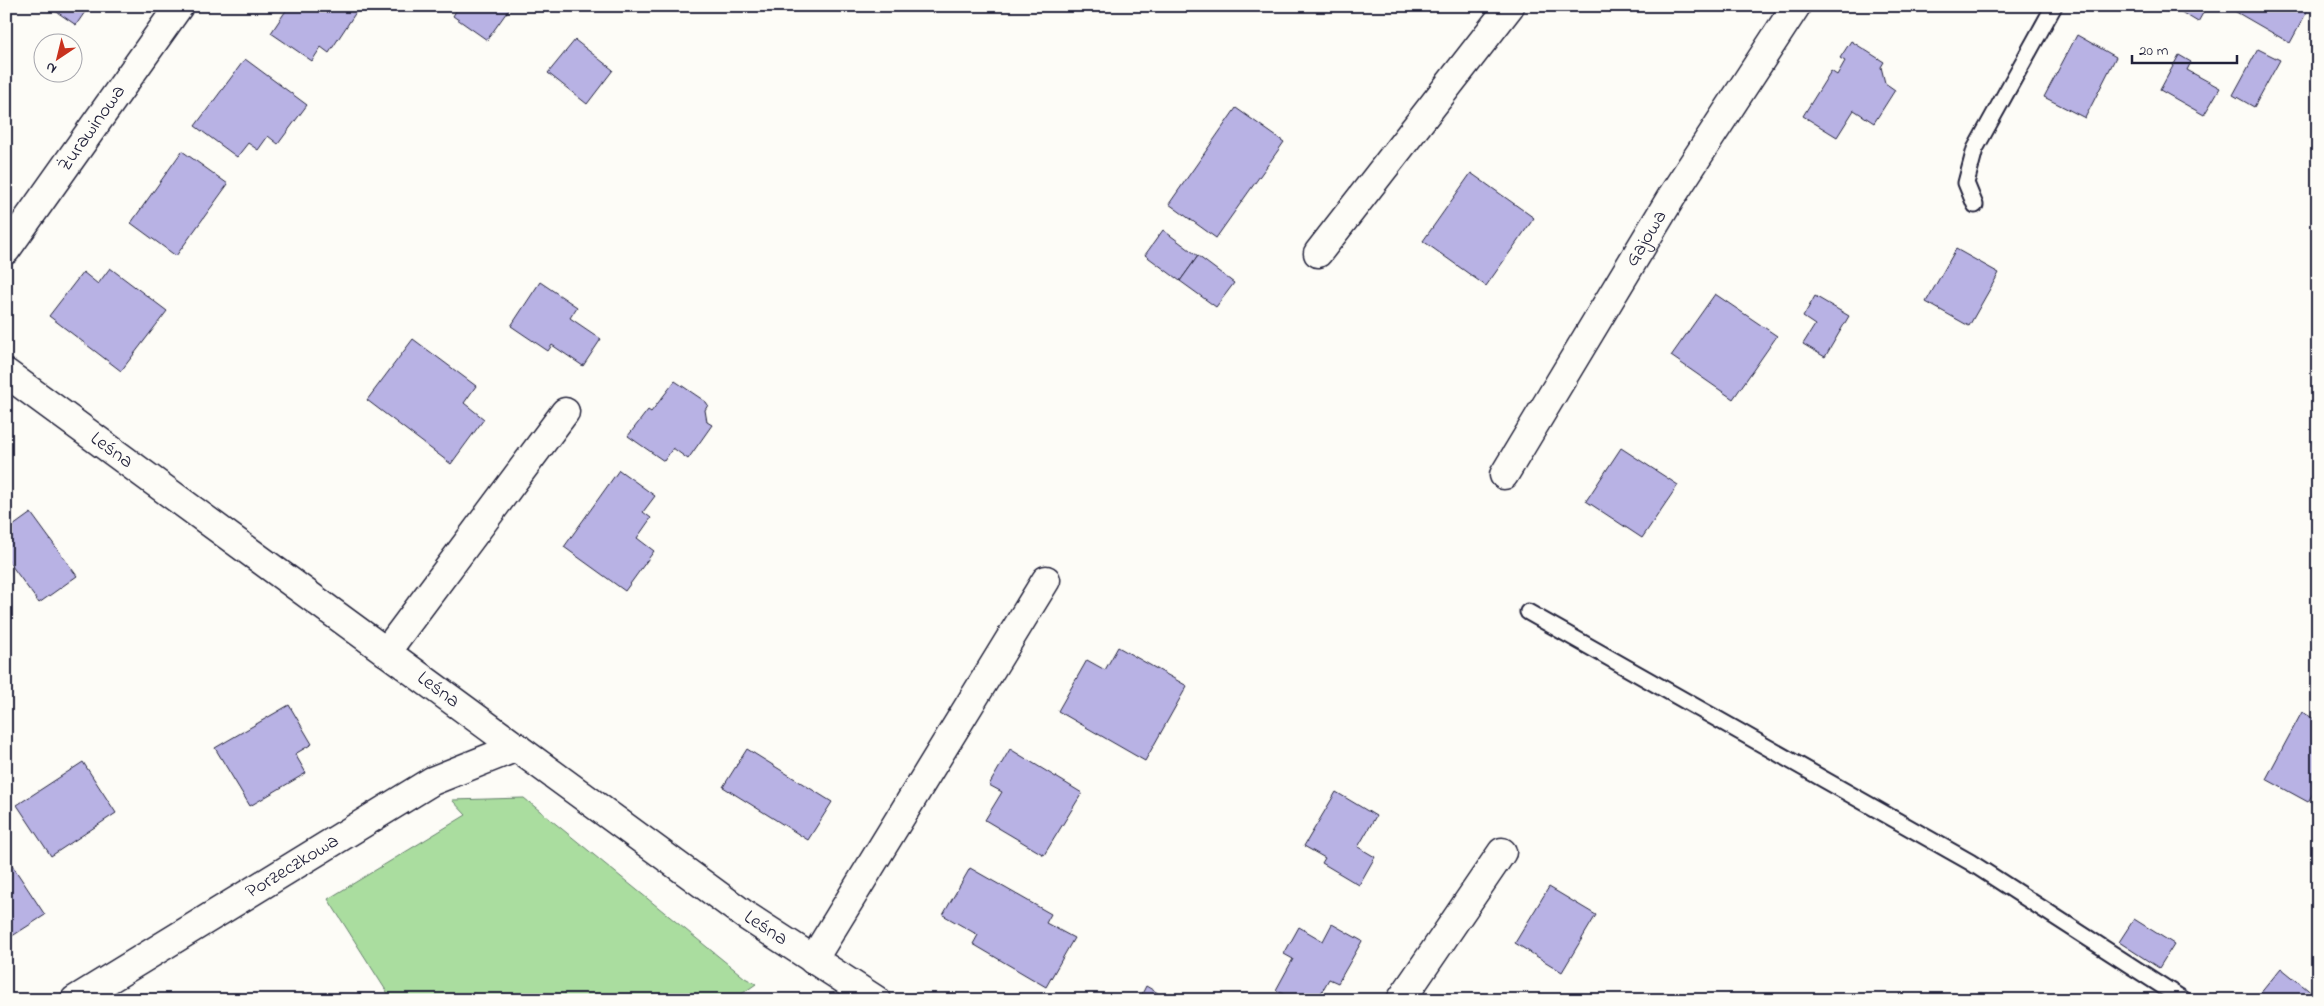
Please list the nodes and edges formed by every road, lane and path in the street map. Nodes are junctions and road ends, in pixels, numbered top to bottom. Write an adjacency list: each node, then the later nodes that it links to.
1 (178, 6): 6 (street, Żurawinowa)
2 (1510, 6): 7 (street)
3 (1796, 6): 10 (street, Gajowa)
4 (2054, 6): 5 (lane)
5 (1975, 205)
6 (6, 250)
7 (1318, 253)
8 (6, 373): 13 (street, Leśna)
9 (564, 412): 13 (street)
10 (1504, 475)
11 (1046, 580): 16 (street)
12 (1528, 612): 20 (lane)
13 (386, 652): 14 (street, Leśna)
14 (517, 747): 16 (street, Leśna); 17 (street, Porzeczkowa)
15 (1502, 852): 19 (street)
16 (813, 960): 18 (street, Leśna)
17 (75, 1000)
18 (876, 1000)
19 (1401, 1000)
20 (2184, 1000)

